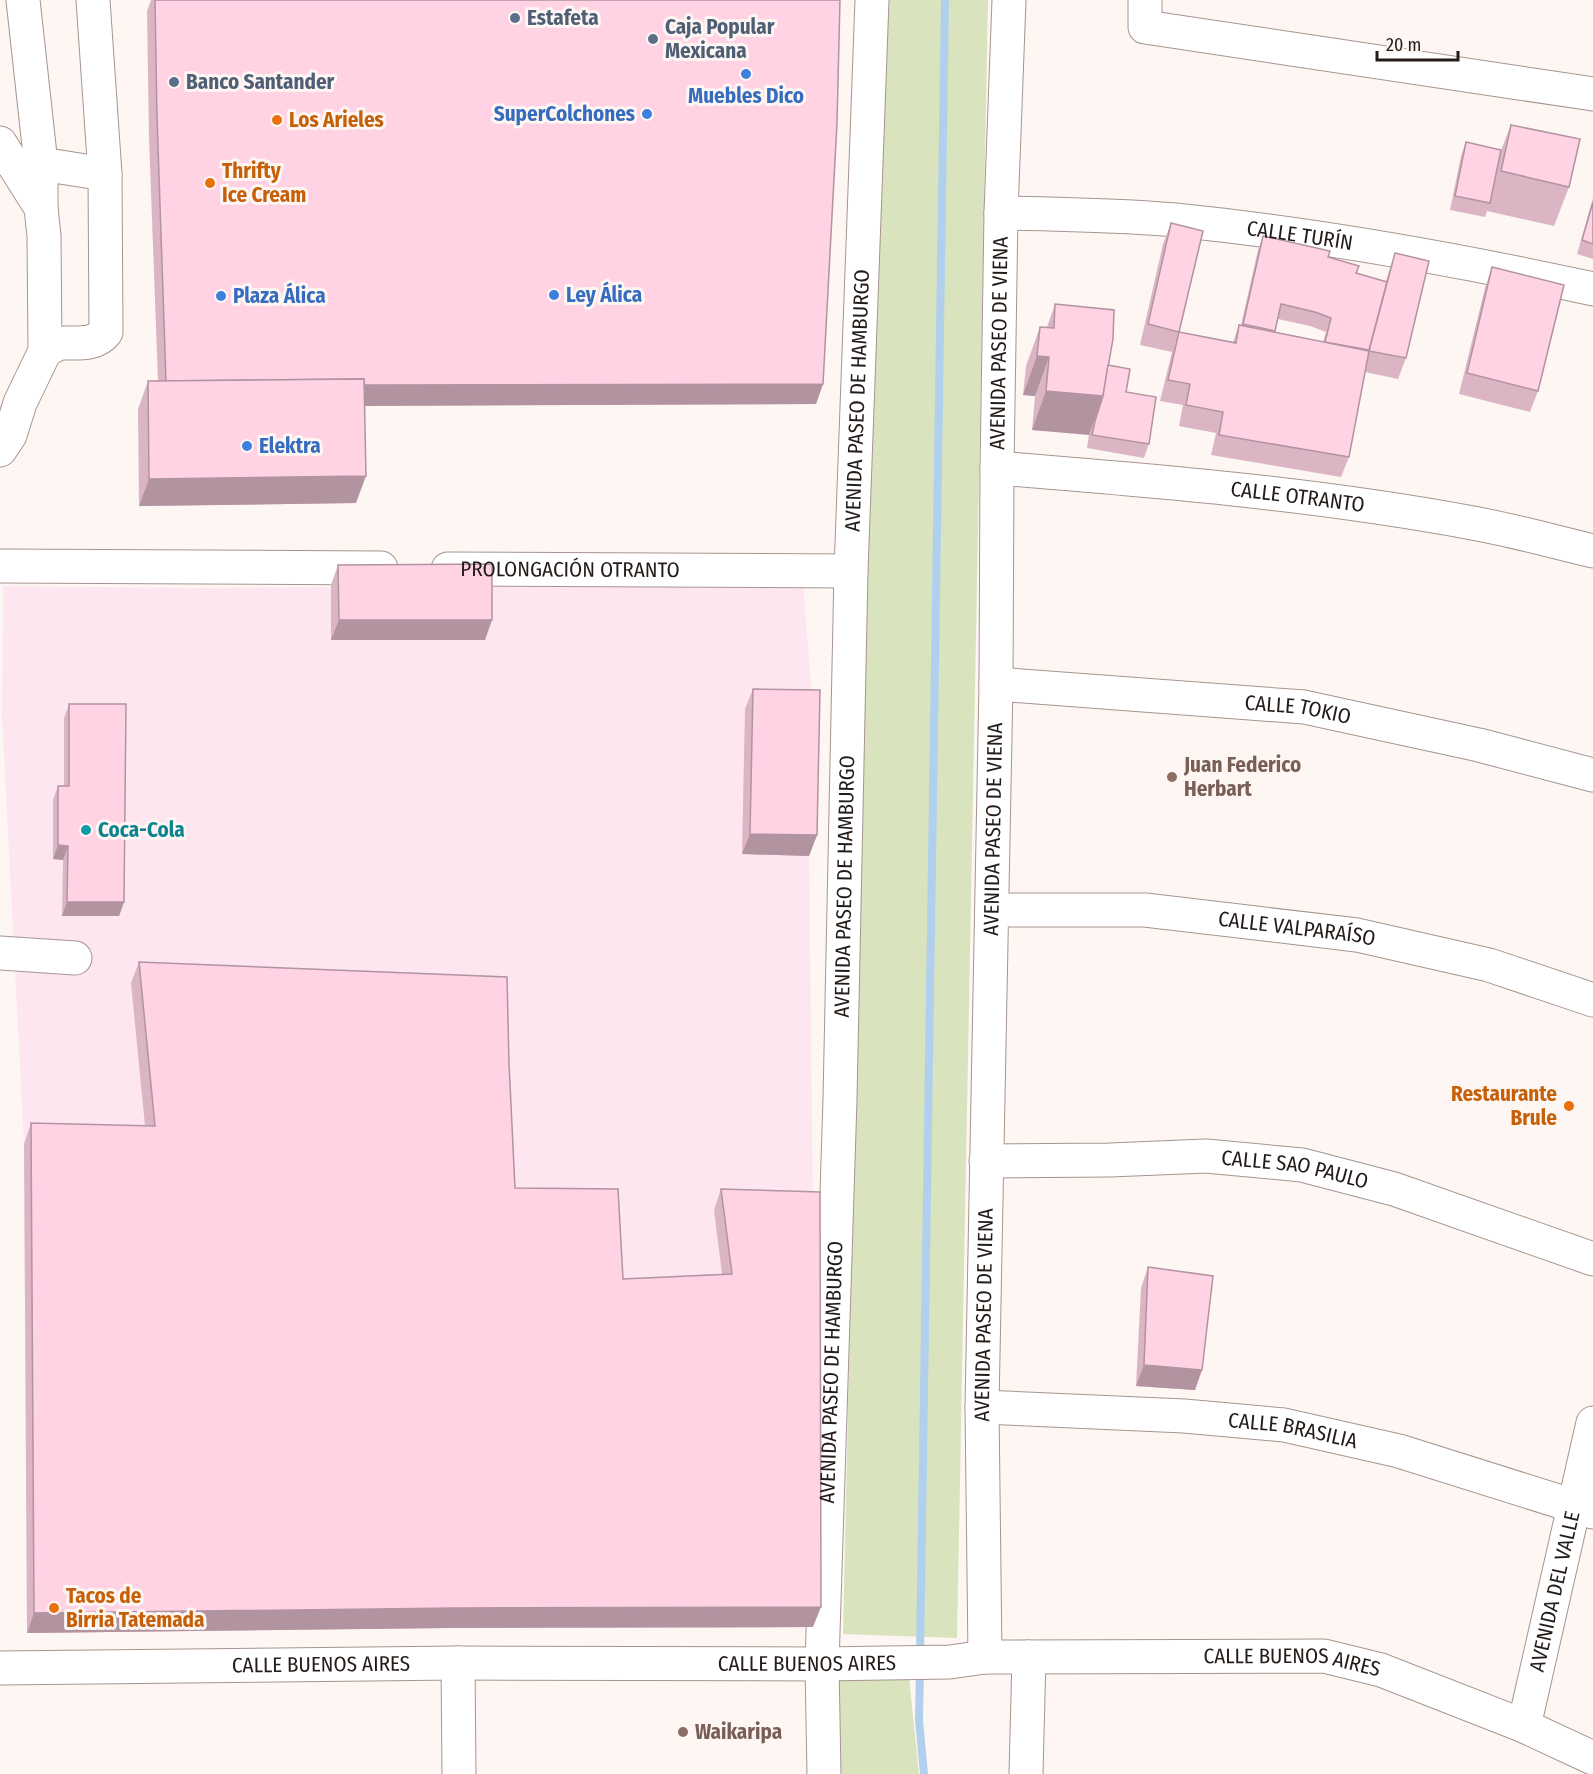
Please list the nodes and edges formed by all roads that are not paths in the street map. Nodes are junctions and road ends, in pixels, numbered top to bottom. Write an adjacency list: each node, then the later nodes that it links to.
1 (23, 0): 8 (street)
2 (93, 0): 9 (street)
3 (872, 0): 18 (street, AVENIDA PASEO DE HAMBURGO)
4 (1009, 0): 11 (street, AVENIDA PASEO DE VIENA)
5 (1145, 0): 6 (street)
6 (1593, 94)
7 (0, 143): 10 (street)
8 (41, 164): 9 (street); 10 (street)
9 (105, 174): 13 (street)
10 (41, 208): 13 (street)
11 (1001, 213): 12 (street, CALLE TURÍN); 15 (street, AVENIDA PASEO DE VIENA)
12 (1593, 289)
13 (45, 351): 14 (street)
14 (0, 450)
15 (997, 468): 16 (street, CALLE OTRANTO); 19 (street, AVENIDA PASEO DE VIENA)
16 (1593, 551)
17 (0, 566): 18 (street, PROLONGACIÓN OTRANTO)
18 (851, 571): 33 (street, AVENIDA PASEO DE HAMBURGO)
19 (996, 684): 20 (street, CALLE TOKIO); 21 (street, AVENIDA PASEO DE VIENA)
20 (1593, 775)
21 (992, 910): 24 (street, CALLE VALPARAÍSO); 25 (street, AVENIDA PASEO DE VIENA)
22 (0, 953): 23 (street)
23 (75, 958)
24 (1593, 1000)
25 (986, 1161): 26 (street, CALLE SAO PAULO); 27 (street, AVENIDA PASEO DE VIENA)
26 (1593, 1260)
27 (982, 1407): 29 (street, CALLE BRASILIA); 30 (street, AVENIDA PASEO DE VIENA)
28 (1593, 1423): 29 (street, AVENIDA DEL VALLE)
29 (1584, 1509): 35 (street, AVENIDA DEL VALLE)
30 (986, 1657): 31 (street, CALLE BUENOS AIRES); 33 (street, CALLE BUENOS AIRES)
31 (1029, 1657): 35 (street, CALLE BUENOS AIRES); 39 (street)
32 (458, 1663): 33 (street, CALLE BUENOS AIRES); 34 (street, CALLE BUENOS AIRES); 37 (street)
33 (822, 1664): 38 (street, AVENIDA PASEO DE HAMBURGO)
34 (0, 1668)
35 (1524, 1726): 36 (street, CALLE BUENOS AIRES)
36 (1593, 1758)
37 (459, 1774)
38 (824, 1774)
39 (1026, 1774)

